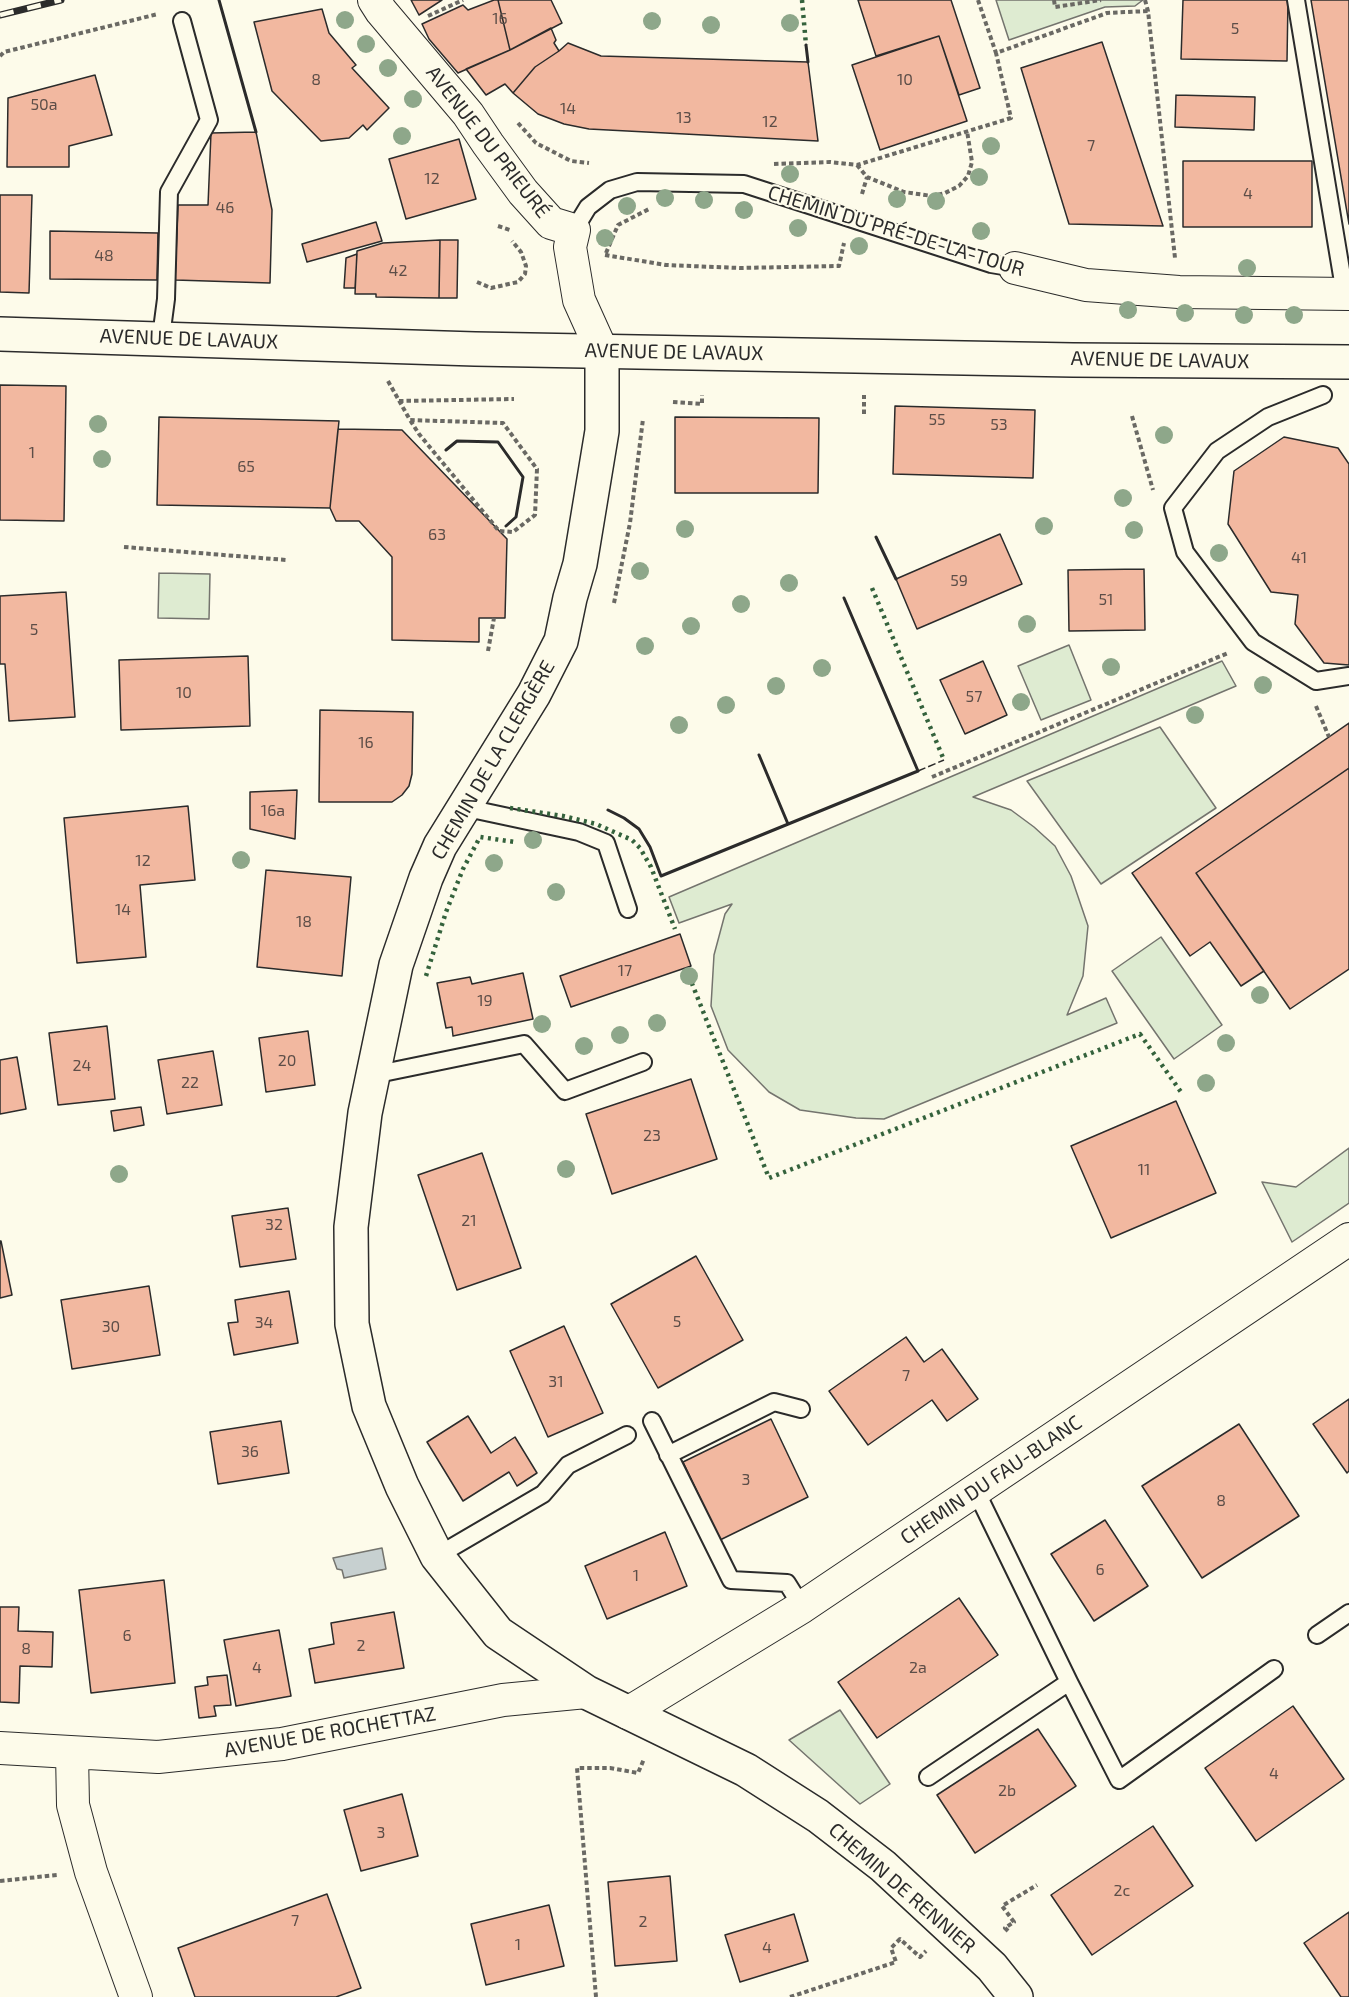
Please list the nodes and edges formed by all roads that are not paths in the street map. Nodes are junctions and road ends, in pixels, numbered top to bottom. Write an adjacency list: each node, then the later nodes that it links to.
1 (374, 0): 4 (street, AVENUE DU PRIEURÉ)
2 (1296, 0): 6 (lane)
3 (182, 21): 8 (lane)
4 (572, 238): 5 (lane, CHEMIN DU PRÉ-DE-LA-TOUR); 9 (street)
5 (1015, 268): 6 (street, CHEMIN DU PRÉ-DE-LA-TOUR)
6 (1347, 294)
7 (0, 334): 8 (street, AVENUE DE LAVAUX)
8 (161, 337): 9 (street, AVENUE DE LAVAUX)
9 (602, 351): 10 (street, AVENUE DE LAVAUX); 13 (street, CHEMIN DE LA CLERGÈRE)
10 (1349, 362)
11 (1323, 394): 12 (lane)
12 (1349, 676)
13 (462, 807): 14 (lane); 16 (street, CHEMIN DE LA CLERGÈRE)
14 (628, 909)
15 (643, 1062): 16 (lane)
16 (373, 1075): 23 (street, CHEMIN DE LA CLERGÈRE)
17 (1349, 1239): 22 (street, CHEMIN DU FAU-BLANC)
18 (801, 1409): 21 (lane)
19 (652, 1421): 21 (lane)
20 (627, 1435): 23 (lane)
21 (668, 1455): 24 (lane)
22 (976, 1491): 24 (street, CHEMIN DU FAU-BLANC); 28 (lane)
23 (437, 1556): 29 (street, CHEMIN DE LA CLERGÈRE)
24 (802, 1607): 30 (street, CHEMIN DU FAU-BLANC)
25 (1349, 1613): 26 (lane)
26 (1317, 1635)
27 (1274, 1669): 28 (lane)
28 (1069, 1682): 33 (lane)
29 (586, 1692): 30 (street, CHEMIN DE RENNIER); 32 (street, AVENUE DE ROCHETTAZ)
30 (628, 1713): 35 (street, CHEMIN DE RENNIER)
31 (0, 1748): 32 (street, AVENUE DE ROCHETTAZ)
32 (72, 1753): 34 (street)
33 (928, 1777)
34 (136, 1997)
35 (1016, 1997)

